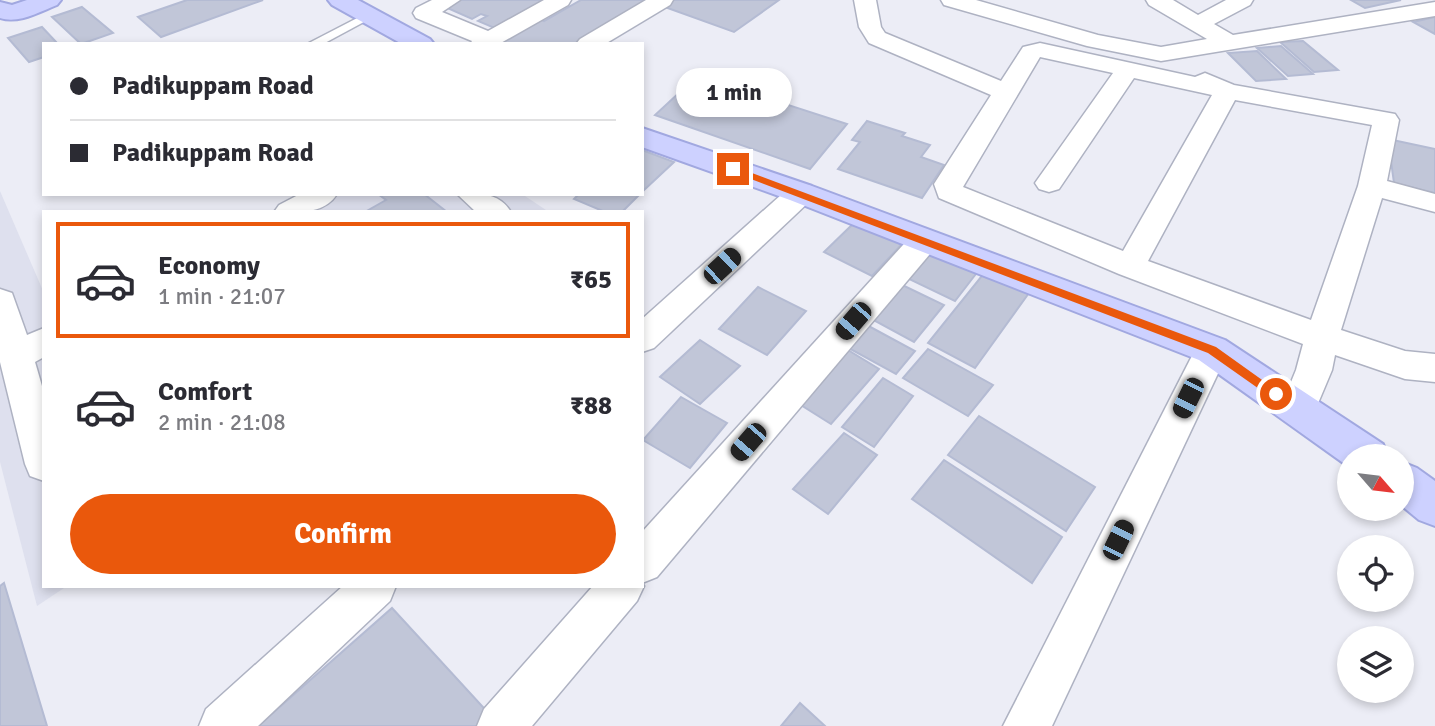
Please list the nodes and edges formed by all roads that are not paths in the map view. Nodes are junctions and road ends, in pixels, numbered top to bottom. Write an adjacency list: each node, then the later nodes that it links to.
1 (49, 0): 11 (street)
2 (340, 0): 12 (street)
3 (449, 0): 16 (street)
4 (560, 0): 16 (street)
5 (662, 0): 17 (street)
6 (866, 0): 22 (street)
7 (952, 0): 19 (street)
8 (1157, 0): 13 (street)
9 (1242, 0): 13 (street)
10 (1435, 9): 18 (street)
11 (4, 14)
12 (369, 16): 14 (lane); 15 (street)
13 (1197, 24): 18 (street)
14 (317, 42)
15 (417, 42)
16 (485, 42)
17 (591, 42)
18 (1230, 43): 19 (street)
19 (1161, 54): 21 (street)
20 (1128, 69): 21 (street); 22 (street); 24 (street)
21 (1227, 91): 25 (street); 33 (street)
22 (1006, 92): 33 (street)
23 (644, 138): 26 (street)
24 (1049, 183)
25 (1372, 186): 29 (street); 36 (street)
26 (801, 192): 32 (street); 35 (street)
27 (319, 196): 30 (street)
28 (474, 196): 31 (street)
29 (1435, 203)
30 (293, 210)
31 (493, 210)
32 (923, 241): 38 (street); 45 (street)
33 (1130, 266): 36 (street)
34 (0, 301): 37 (street)
35 (644, 337)
36 (1322, 337): 39 (street); 40 (street)
37 (30, 349): 42 (street)
38 (1212, 350): 40 (street); 48 (street)
39 (1435, 368)
40 (1298, 409): 41 (street)
41 (1349, 444)
42 (42, 448)
43 (1414, 490): 44 (street)
44 (1435, 506)
45 (644, 561)
46 (373, 588): 49 (street)
47 (620, 588): 50 (street)
48 (1040, 719)
49 (223, 726)
50 (500, 726)

